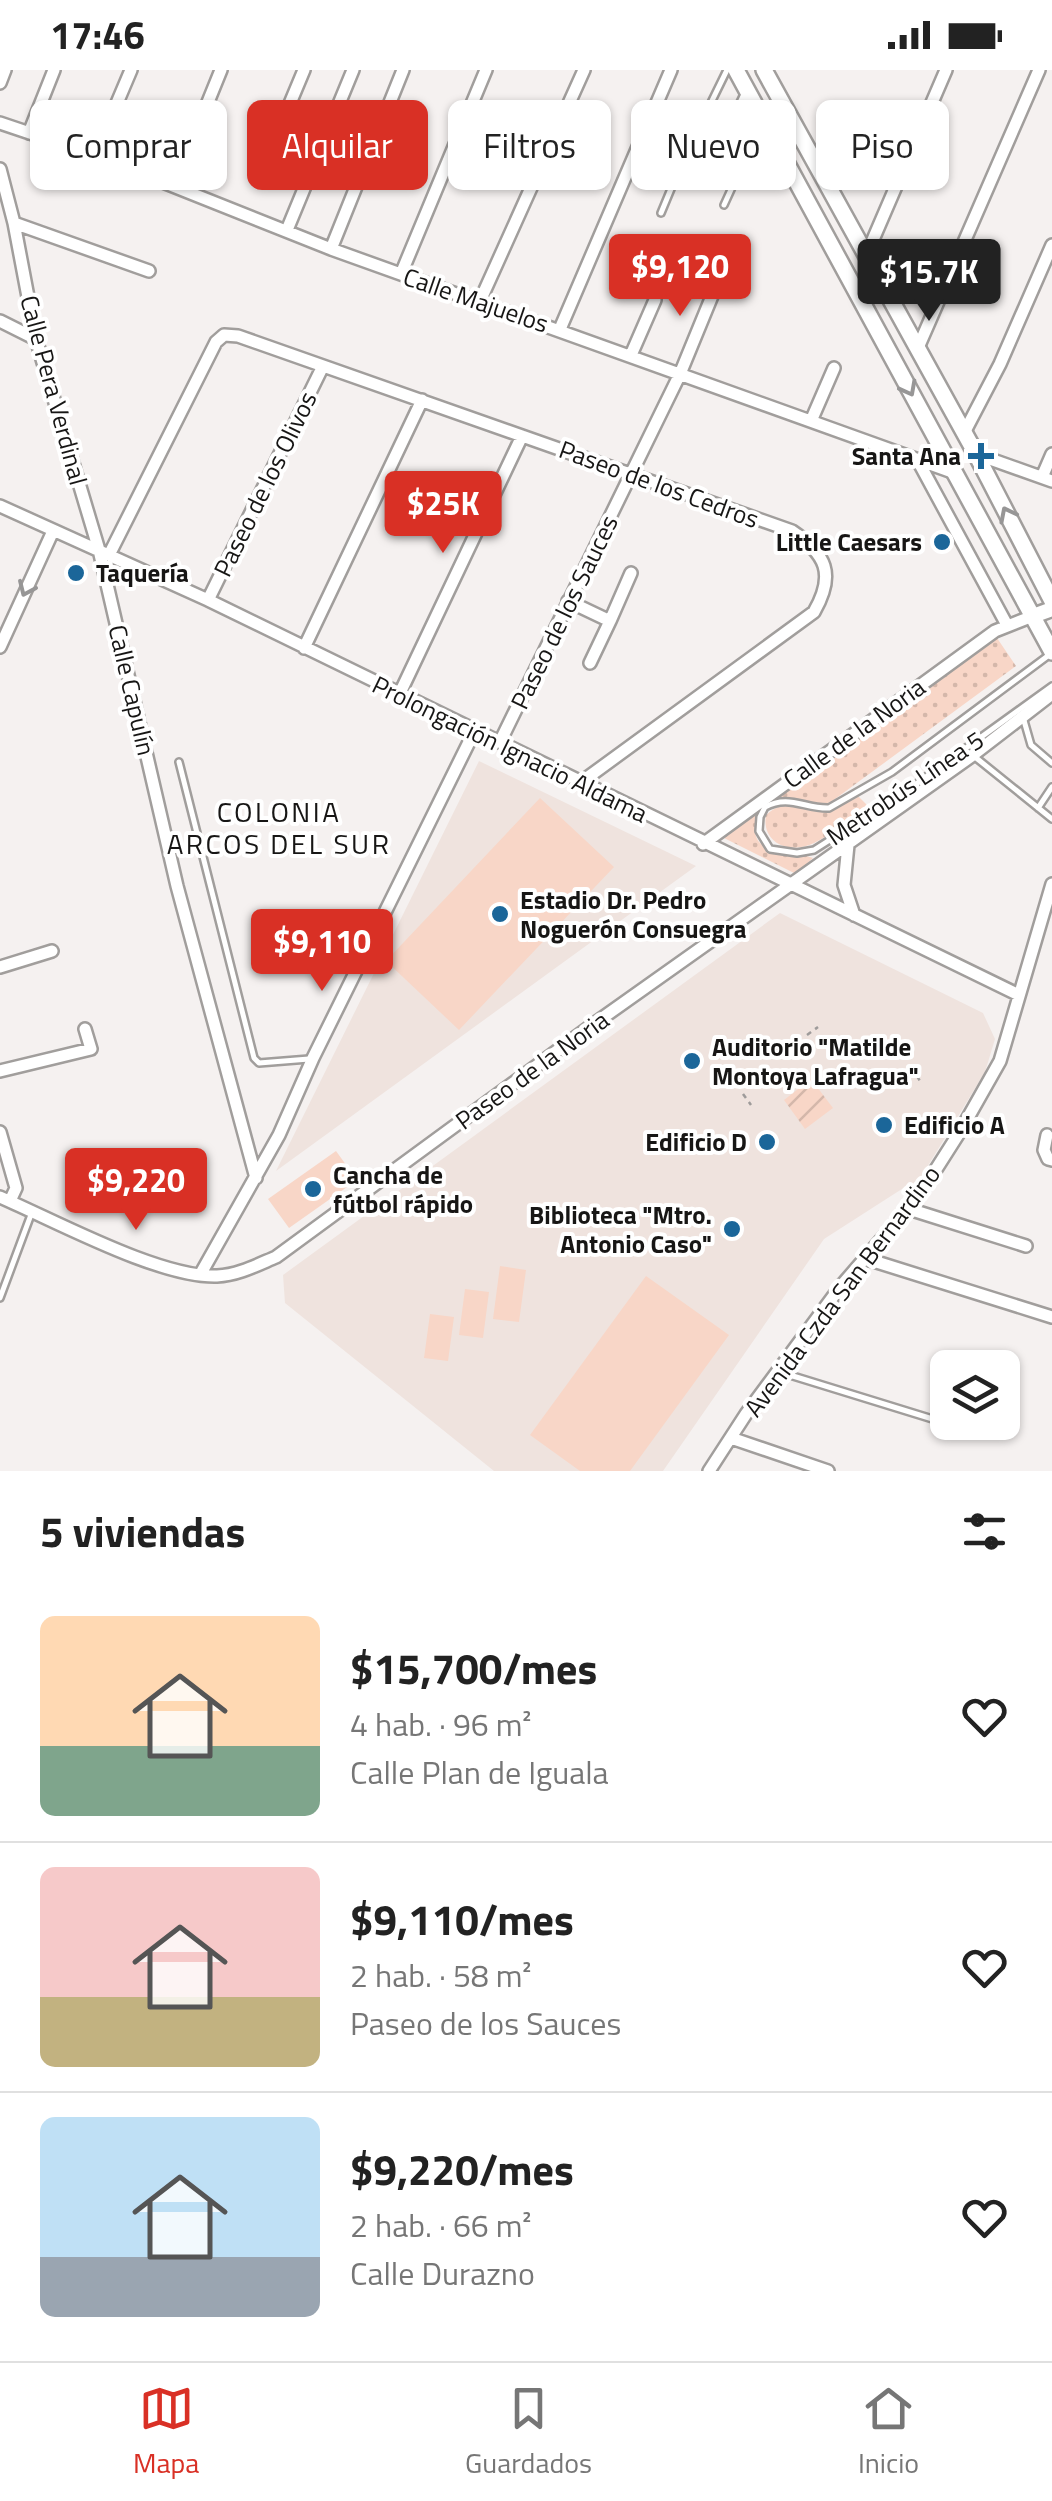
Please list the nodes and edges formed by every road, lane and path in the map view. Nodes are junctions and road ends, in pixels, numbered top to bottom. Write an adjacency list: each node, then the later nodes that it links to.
1 (5, 70): 17 (street)
2 (54, 70): 26 (street)
3 (131, 70): 19 (street)
4 (222, 70): 20 (street)
5 (304, 70): 21 (street)
6 (352, 70): 35 (street)
7 (403, 70): 37 (street)
8 (486, 70): 40 (street)
9 (584, 70): 43 (street)
10 (671, 70): 45 (street)
11 (727, 70): 22 (lane)
12 (736, 70): 18 (main road)
13 (764, 70): 38 (main road)
14 (946, 70): 38 (street)
15 (1041, 70): 16 (street); 47 (street)
16 (1052, 73)
17 (0, 83)
18 (746, 89): 23 (lane); 24 (main road)
19 (118, 100)
20 (210, 100)
21 (291, 100)
22 (712, 100)
23 (741, 100)
24 (752, 100)
25 (0, 123): 26 (street, Calle Majuelos)
26 (29, 133)
27 (0, 169): 34 (street, Calle Pera Verdinal)
28 (796, 180): 59 (main road, one-way to 59)
29 (184, 190): 35 (street, Calle Majuelos)
30 (671, 190): 33 (lane)
31 (731, 190): 32 (lane)
32 (724, 205)
33 (661, 213)
34 (14, 223): 39 (street); 46 (street, Calle Pera Verdinal)
35 (287, 230): 37 (street, Calle Majuelos)
36 (1052, 244): 54 (street)
37 (331, 249): 40 (street, Calle Majuelos)
38 (866, 256): 47 (main road)
39 (149, 271)
40 (401, 274): 43 (street, Calle Majuelos)
41 (718, 278): 51 (street, Paseo de los Sauces)
42 (655, 300): 48 (street)
43 (480, 302): 45 (street, Calle Majuelos)
44 (0, 321): 46 (street)
45 (560, 330): 48 (street, Calle Majuelos)
46 (36, 339): 64 (street, Calle Pera Verdinal)
47 (918, 350): 54 (main road)
48 (631, 355): 51 (street, Calle Majuelos)
49 (322, 368): 52 (street, Paseo de los Cedros); 64 (street, Paseo de los Cedros); 66 (street, Paseo de los Olivos)
50 (834, 368): 53 (street)
51 (680, 374): 53 (street, Calle Majuelos); 60 (street, Paseo de los Sauces)
52 (422, 400): 55 (street, Paseo de los Cedros); 74 (street)
53 (811, 421): 58 (street, Calle Majuelos)
54 (964, 433): 56 (main road)
55 (522, 436): 60 (street, Paseo de los Cedros); 78 (street)
56 (976, 454): 61 (street); 68 (main road, one-way to 56)
57 (1052, 454): 61 (street)
58 (916, 459): 59 (street, Calle Majuelos); 72 (street)
59 (954, 473): 70 (main road)
60 (632, 475): 67 (street, Paseo de los Sauces); 86 (street, Paseo de los Cedros)
61 (1047, 479)
62 (0, 506): 63 (street, Prolongación Ignacio Aldama)
63 (53, 531): 64 (street, Prolongación Ignacio Aldama); 73 (street, one-way to 73)
64 (104, 552): 66 (street, Prolongación Ignacio Aldama); 110 (street, Calle Capulín)
65 (631, 573): 71 (street)
66 (208, 600): 74 (street, Prolongación Ignacio Aldama)
67 (568, 601): 71 (street); 82 (street, Paseo de los Sauces)
68 (1052, 601)
69 (1052, 609): 70 (street)
70 (1032, 616): 72 (street, Calle de la Noria); 75 (main road)
71 (610, 621): 76 (street)
72 (1007, 625): 90 (street, Calle de la Noria)
73 (0, 648)
74 (304, 648): 78 (street, Prolongación Ignacio Aldama)
75 (1052, 653): 77 (lane, Metrobús Línea 5)
76 (590, 663)
77 (1052, 686)
78 (400, 694): 81 (street, Prolongación Ignacio Aldama)
79 (1052, 694): 80 (street)
80 (1023, 716): 83 (street); 85 (lane)
81 (475, 730): 82 (street, Prolongación Ignacio Aldama); 101 (street)
82 (500, 742): 86 (street, Prolongación Ignacio Aldama)
83 (973, 756): 88 (lane); 91 (street)
84 (179, 762): 101 (lane)
85 (1052, 763)
86 (580, 783): 90 (street, Prolongación Ignacio Aldama)
87 (1052, 787): 88 (lane)
88 (1038, 808): 89 (lane)
89 (1052, 819)
90 (703, 844): 93 (street, Prolongación Ignacio Aldama)
91 (848, 845): 93 (street); 94 (street)
92 (1052, 884): 97 (street, Avenida Czda San Bernardino)
93 (790, 886): 94 (street, Prolongación Ignacio Aldama); 116 (street, Paseo de la Noria)
94 (854, 915): 97 (street, Prolongación Ignacio Aldama)
95 (52, 951): 96 (street)
96 (0, 968)
97 (1018, 995): 112 (street, Avenida Czda San Bernardino)
98 (818, 1027): 100 (path)
99 (86, 1029): 102 (street)
100 (807, 1035)
101 (313, 1058): 110 (street)
102 (0, 1071)
103 (916, 1076): 104 (path)
104 (920, 1082)
105 (743, 1094): 106 (path)
106 (752, 1106)
107 (0, 1132): 111 (street)
108 (1047, 1136): 109 (street)
109 (1052, 1160)
110 (256, 1178): 116 (street)
111 (5, 1199): 113 (street)
112 (909, 1209): 114 (street); 115 (street, Avenida Czda San Bernardino)
113 (33, 1211): 116 (street); 117 (lane)
114 (1026, 1246)
115 (867, 1259): 118 (street); 119 (street, Avenida Czda San Bernardino)
116 (200, 1275)
117 (0, 1298)
118 (1052, 1317)
119 (777, 1372): 120 (lane); 121 (street, Avenida Czda San Bernardino)
120 (930, 1417)
121 (730, 1438): 122 (street, Avenida Czda San Bernardino); 123 (street)
122 (709, 1471)
123 (828, 1471)

